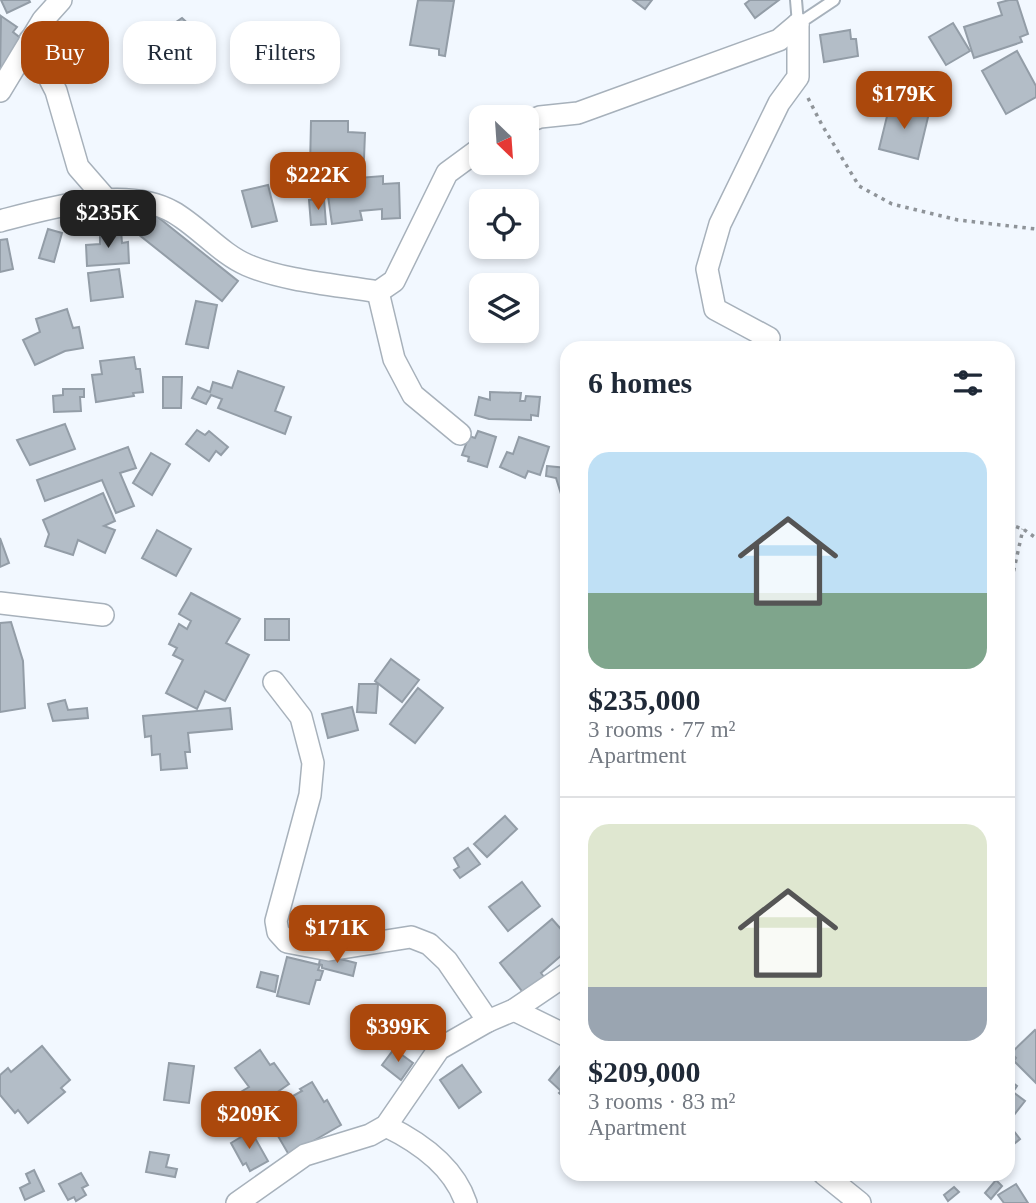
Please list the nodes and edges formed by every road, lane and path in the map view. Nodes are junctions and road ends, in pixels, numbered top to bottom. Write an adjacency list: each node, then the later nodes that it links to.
1 (61, 0): 4 (street)
2 (796, 0): 5 (lane)
3 (834, 0): 5 (lane)
4 (42, 21)
5 (798, 24): 7 (street); 10 (street)
6 (21, 55): 9 (street)
7 (798, 77): 14 (path); 16 (street)
8 (52, 84): 12 (street)
9 (0, 91)
10 (539, 117)
11 (469, 157): 15 (street)
12 (104, 198): 13 (street); 15 (street)
13 (0, 221)
14 (1036, 229)
15 (378, 292): 17 (street)
16 (769, 338)
17 (460, 434)
18 (1015, 526): 19 (path)
19 (1023, 529): 20 (path); 21 (path)
20 (1036, 538)
21 (1015, 565)
22 (0, 603): 23 (street)
23 (103, 615)
24 (274, 682): 27 (street)
25 (560, 979): 26 (street)
26 (514, 1010): 27 (street); 28 (street)
27 (488, 1021): 29 (street)
28 (560, 1033)
29 (386, 1126): 31 (street); 32 (street)
30 (833, 1181): 33 (street)
31 (237, 1203)
32 (466, 1203)
33 (860, 1203)

